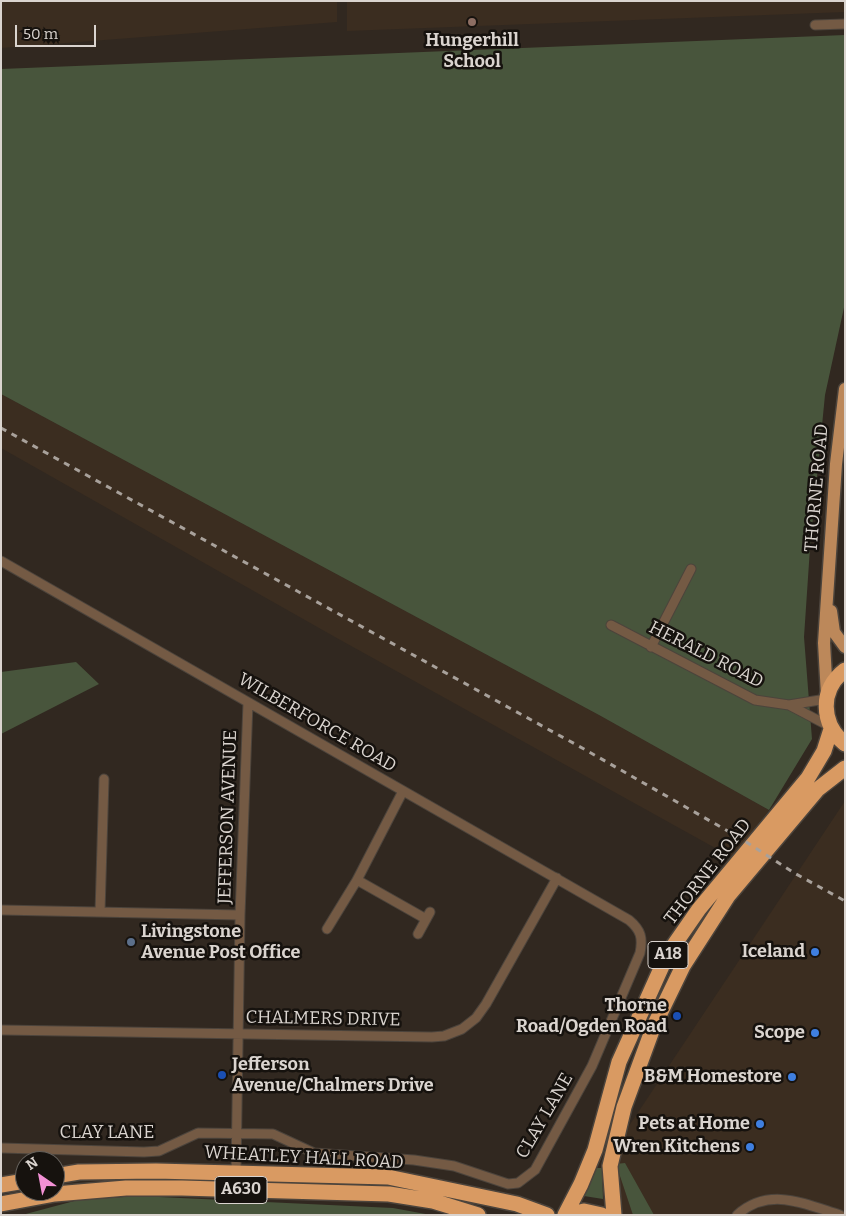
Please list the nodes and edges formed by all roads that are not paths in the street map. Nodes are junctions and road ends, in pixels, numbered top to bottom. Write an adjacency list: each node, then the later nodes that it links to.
1 (845, 24): 2 (street)
2 (815, 26)
3 (845, 389): 4 (main road, THORNE ROAD / A18)
4 (841, 463): 7 (main road, THORNE ROAD / A18)
5 (1, 562): 13 (street, WILBERFORCE ROAD)
6 (691, 569): 9 (street)
7 (827, 592): 10 (main road, A18); 12 (main road, A18)
8 (611, 625): 9 (street, HERALD ROAD)
9 (651, 647): 14 (street, HERALD ROAD)
10 (845, 647)
11 (845, 670): 12 (highway)
12 (826, 697): 14 (street, HERALD ROAD); 15 (highway, A18)
13 (248, 703): 19 (street, WILBERFORCE ROAD); 25 (street, JEFFERSON AVENUE)
14 (789, 705): 15 (street, HERALD ROAD)
15 (830, 727): 16 (highway); 39 (highway, THORNE ROAD / A18)
16 (845, 744)
17 (845, 768): 41 (highway, THORNE ROAD / A18)
18 (104, 779): 23 (street)
19 (403, 791): 20 (street, WILBERFORCE ROAD); 21 (street)
20 (556, 878): 24 (street, WILBERFORCE ROAD); 29 (street, CHALMERS DRIVE)
21 (357, 880): 26 (street); 27 (street)
22 (1, 910): 23 (street)
23 (100, 912): 25 (street)
24 (618, 913): 30 (street, CLAY LANE)
25 (240, 915): 29 (street, JEFFERSON AVENUE)
26 (328, 929)
27 (418, 934)
28 (1, 1030): 29 (street, CHALMERS DRIVE)
29 (240, 1034): 30 (street, JEFFERSON AVENUE)
30 (237, 1134): 31 (street, CLAY LANE); 32 (street, JEFFERSON AVENUE)
31 (1, 1148)
32 (236, 1172): 33 (highway, WHEATLEY HALL ROAD / A630); 38 (highway, WHEATLEY HALL ROAD / A630)
33 (65, 1174)
34 (15, 1183): 35 (highway)
35 (1, 1185)
36 (1, 1204): 37 (highway, WHEATLEY HALL ROAD / A630)
37 (478, 1215)
38 (547, 1215)
39 (567, 1215): 40 (highway)
40 (602, 1215)
41 (614, 1215)
42 (737, 1215): 43 (street)
43 (840, 1215)

